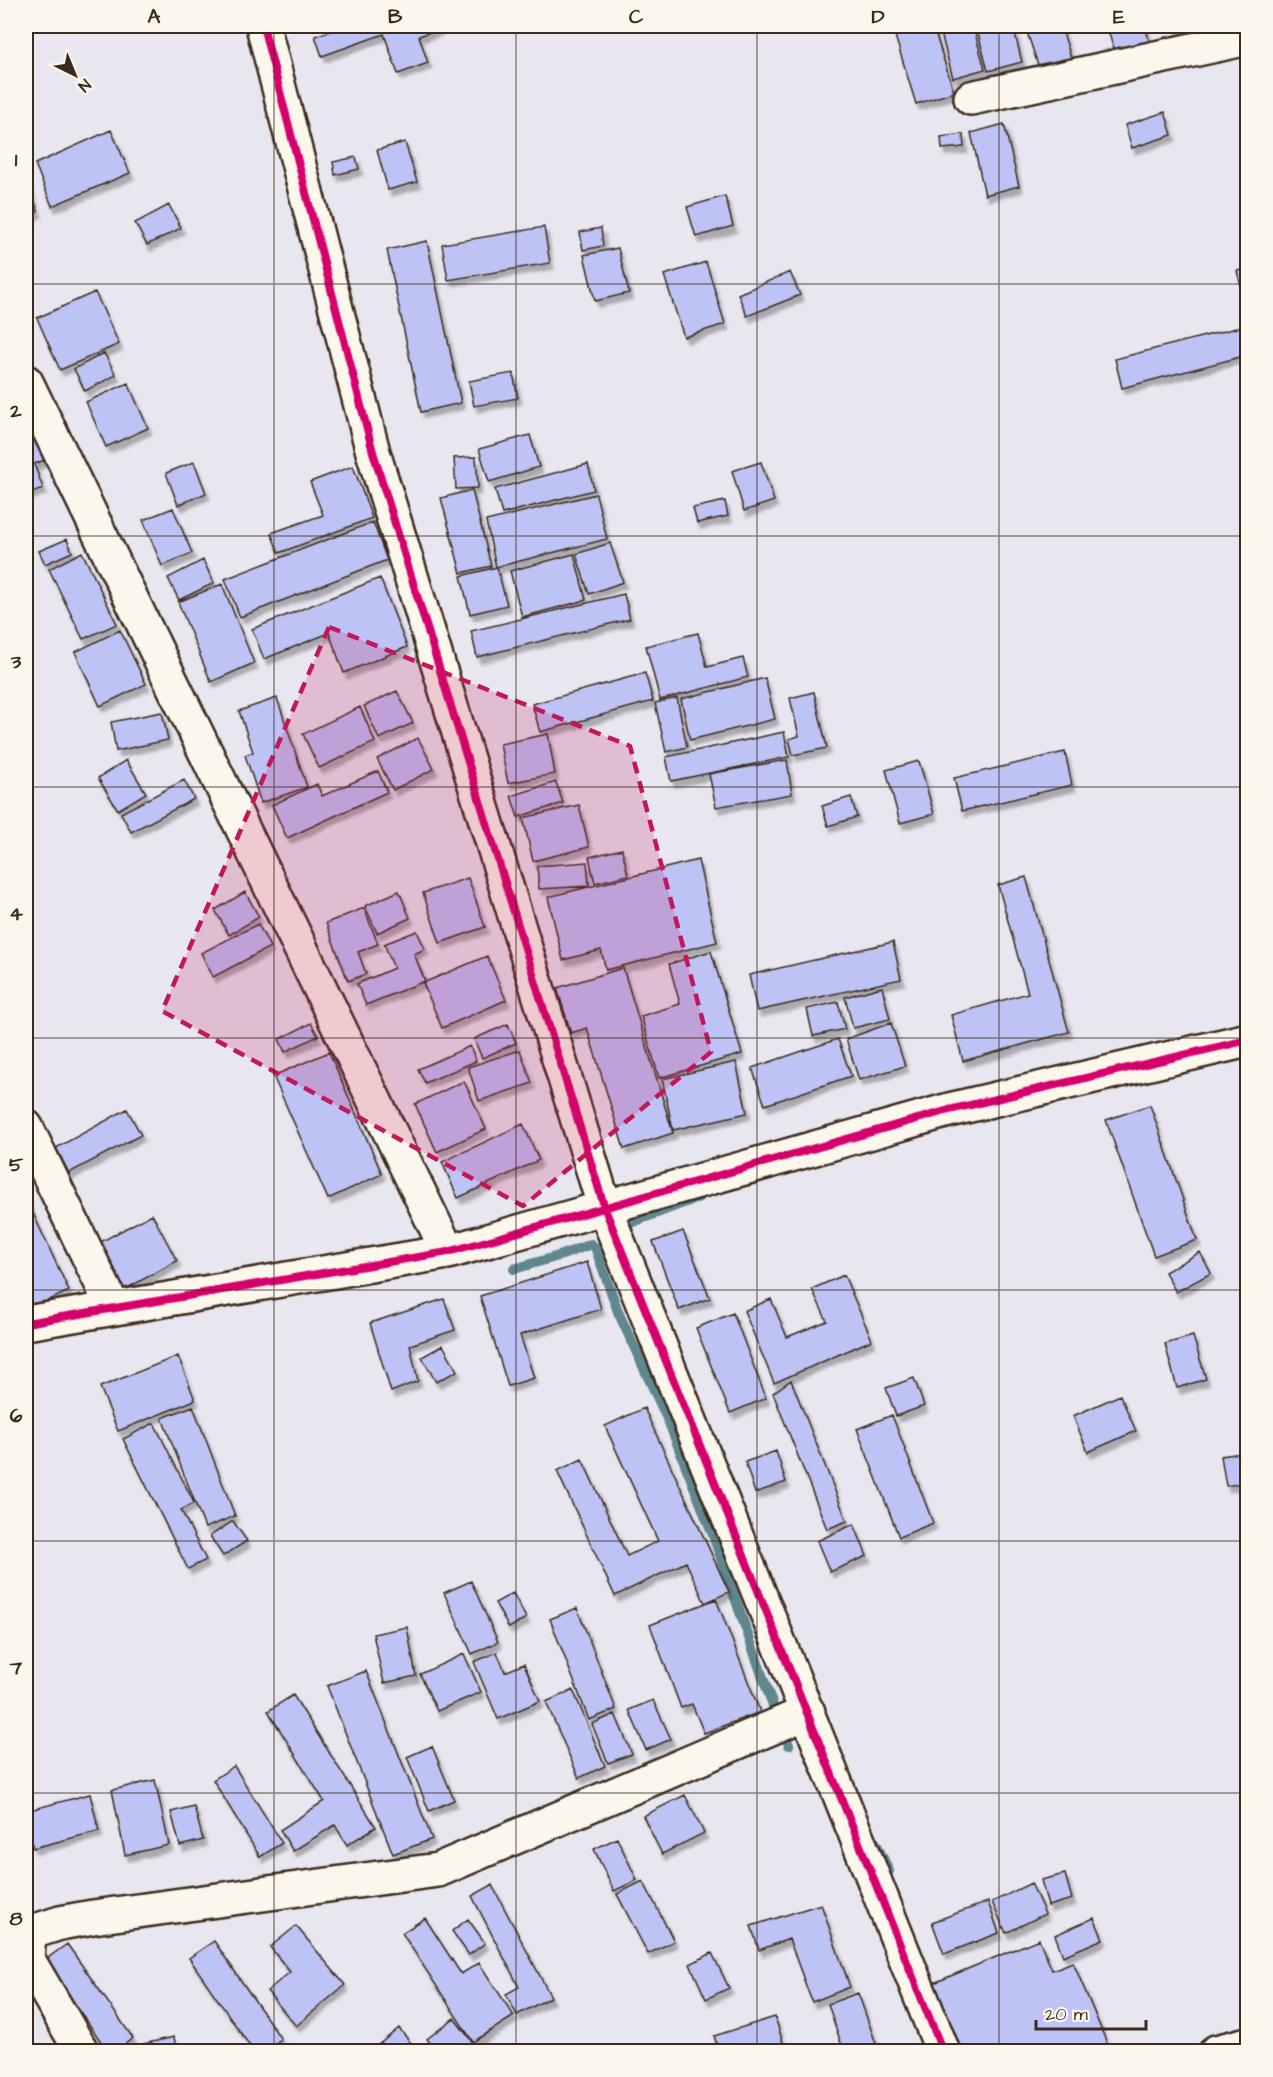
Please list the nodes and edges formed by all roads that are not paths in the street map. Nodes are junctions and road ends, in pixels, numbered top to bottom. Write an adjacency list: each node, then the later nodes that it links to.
1 (263, 26): 7 (street)
2 (1248, 38): 3 (street)
3 (971, 98)
4 (26, 382): 8 (street)
5 (1248, 1040): 7 (street)
6 (26, 1127): 9 (street)
7 (605, 1209): 8 (street); 11 (street)
8 (448, 1252): 9 (street)
9 (113, 1307): 10 (street)
10 (26, 1323)
11 (808, 1712): 13 (street); 14 (street)
12 (1248, 2044): 15 (street)
13 (82, 2052)
14 (943, 2052)
15 (1216, 2052)

